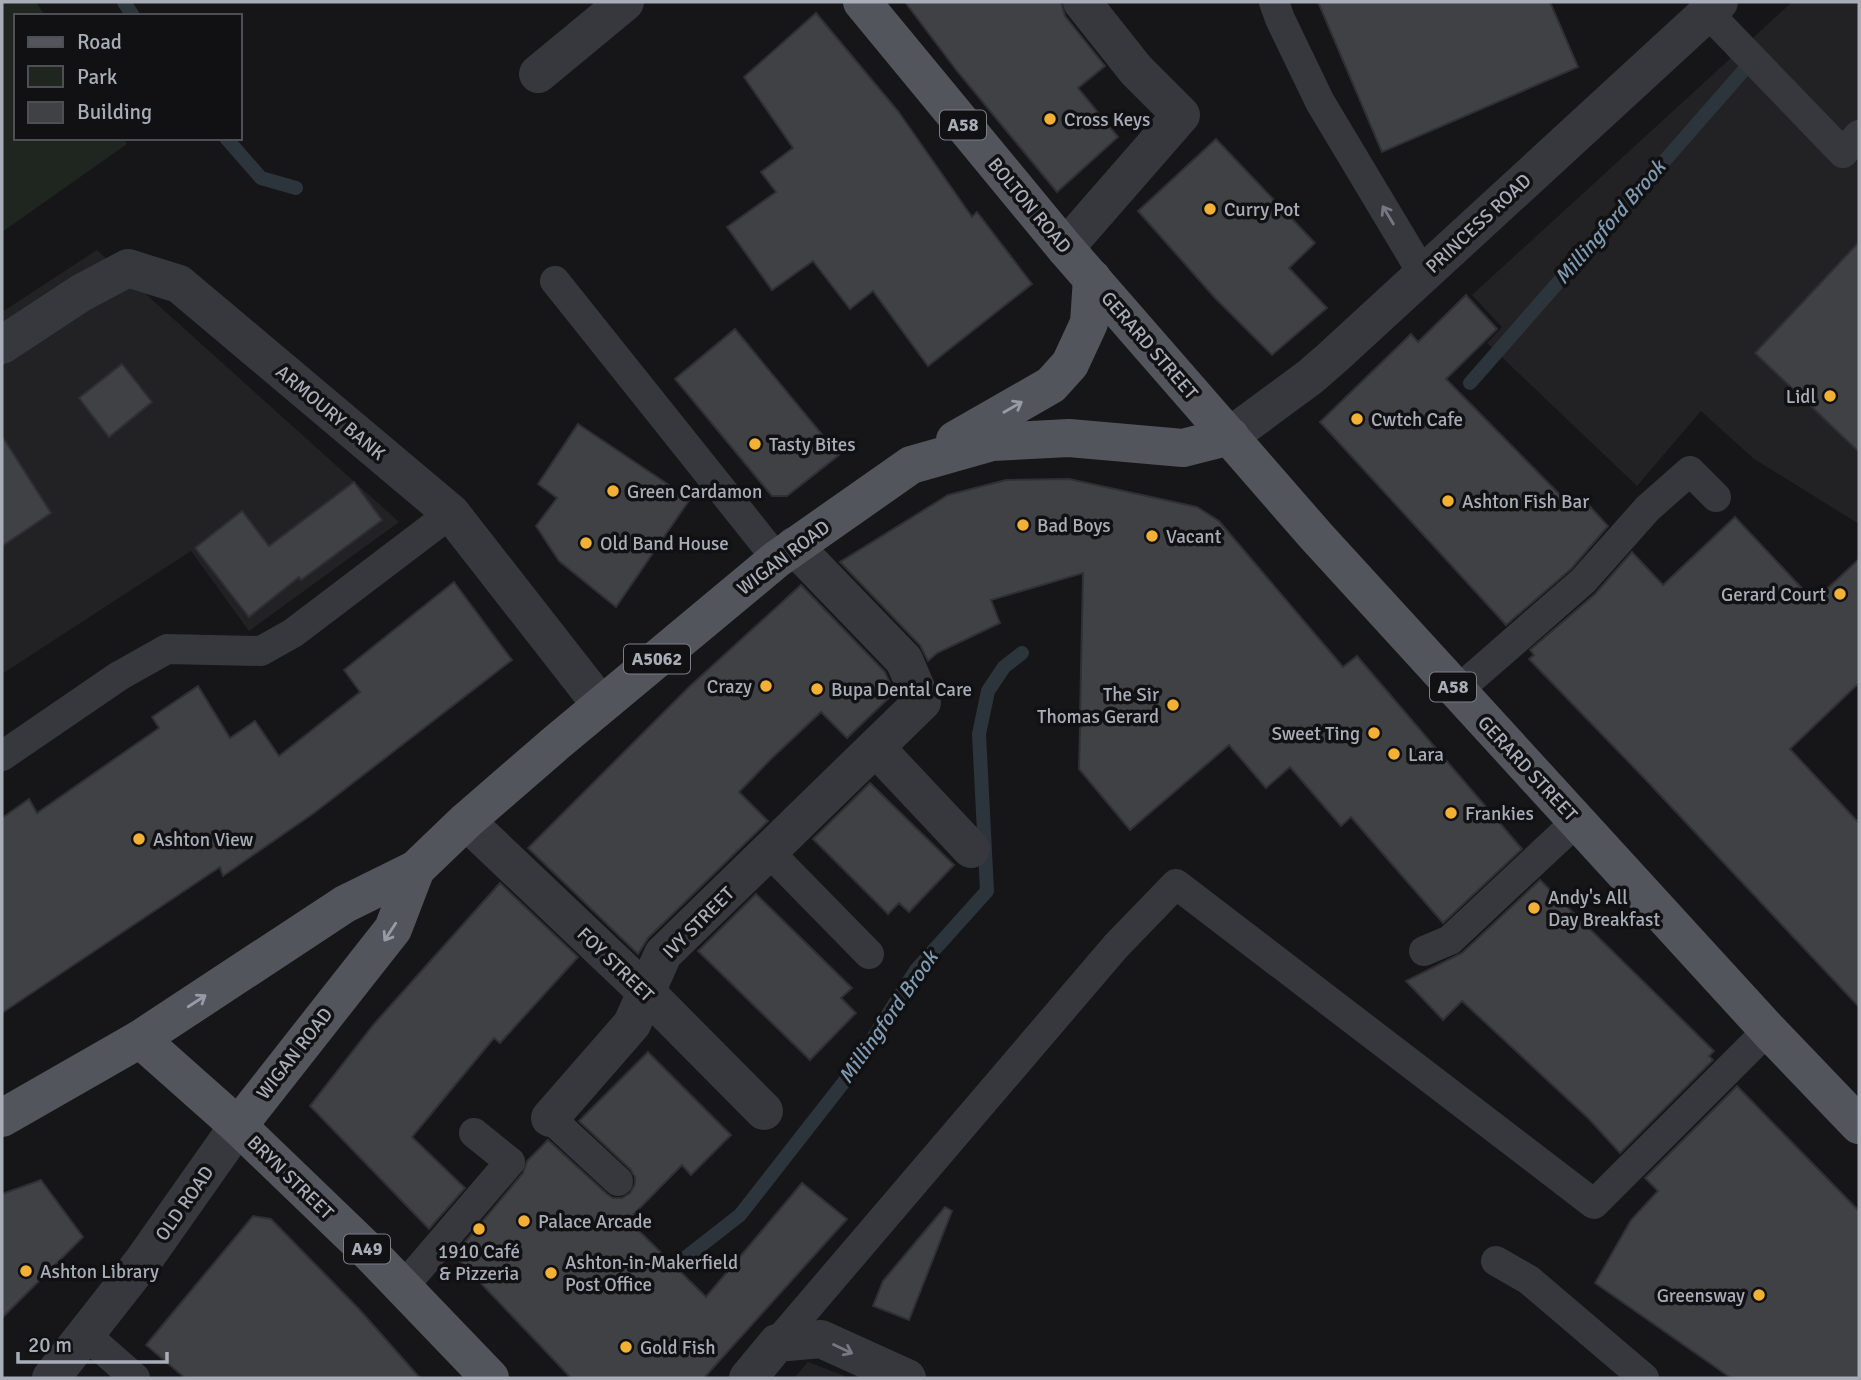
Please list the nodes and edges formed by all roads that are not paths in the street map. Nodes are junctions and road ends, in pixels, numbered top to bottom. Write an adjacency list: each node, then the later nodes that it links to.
1 (625, 2): 6 (street)
2 (862, 2): 8 (main road, BOLTON ROAD / A58)
3 (1082, 2): 8 (street)
4 (1274, 2): 9 (lane, one-way to 4)
5 (1713, 11): 7 (lane); 9 (street, PRINCESS ROAD)
6 (538, 74)
7 (1859, 135)
8 (1065, 248): 10 (main road, BOLTON ROAD / A58)
9 (1423, 274): 13 (street, PRINCESS ROAD)
10 (1092, 278): 13 (main road, GERARD STREET / A58); 14 (main road, A5062, one-way to 10)
11 (555, 281): 17 (lane)
12 (2, 345): 16 (street, ARMOURY BANK)
13 (1230, 436): 14 (main road, WIGAN ROAD / A5062); 18 (main road, GERARD STREET / A58)
14 (911, 465): 17 (main road, WIGAN ROAD / A5062)
15 (1716, 497): 18 (lane)
16 (451, 513): 19 (street, ARMOURY BANK); 21 (lane)
17 (785, 552): 19 (main road, WIGAN ROAD / A5062); 20 (street, IVY STREET)
18 (1457, 691): 23 (main road, GERARD STREET / A58)
19 (601, 705): 22 (main road, WIGAN ROAD / A5062)
20 (876, 748): 24 (street); 25 (street, IVY STREET)
21 (2, 756)
22 (466, 821): 26 (main road, WIGAN ROAD / A5062); 29 (street, FOY STREET)
23 (1577, 821): 27 (lane); 30 (main road, GERARD STREET / A58)
24 (971, 849)
25 (769, 852): 28 (lane); 29 (street, IVY STREET)
26 (416, 869): 31 (main road, WIGAN ROAD / A5062, one-way to 26); 36 (main road, WIGAN ROAD / A5062, one-way to 36)
27 (1424, 951)
28 (869, 954)
29 (645, 992): 32 (street, FOY STREET); 34 (street, IVY STREET)
30 (1768, 1030): 35 (main road, GERARD STREET / A58); 42 (lane)
31 (140, 1039): 33 (main road, WIGAN ROAD); 36 (main road, A49)
32 (764, 1111)
33 (2, 1118)
34 (550, 1118): 38 (lane)
35 (1859, 1125)
36 (237, 1126): 40 (main road, BRYN STREET / A49); 41 (street, OLD ROAD)
37 (474, 1133): 40 (lane)
38 (618, 1181)
39 (1496, 1261): 48 (lane)
40 (403, 1287): 45 (main road, BRYN STREET / A49)
41 (85, 1334): 43 (street, OLD ROAD); 44 (lane)
42 (777, 1343): 46 (street); 47 (street, one-way to 47)
43 (51, 1378)
44 (135, 1378)
45 (490, 1378)
46 (748, 1378)
47 (907, 1378)
48 (1644, 1378)

